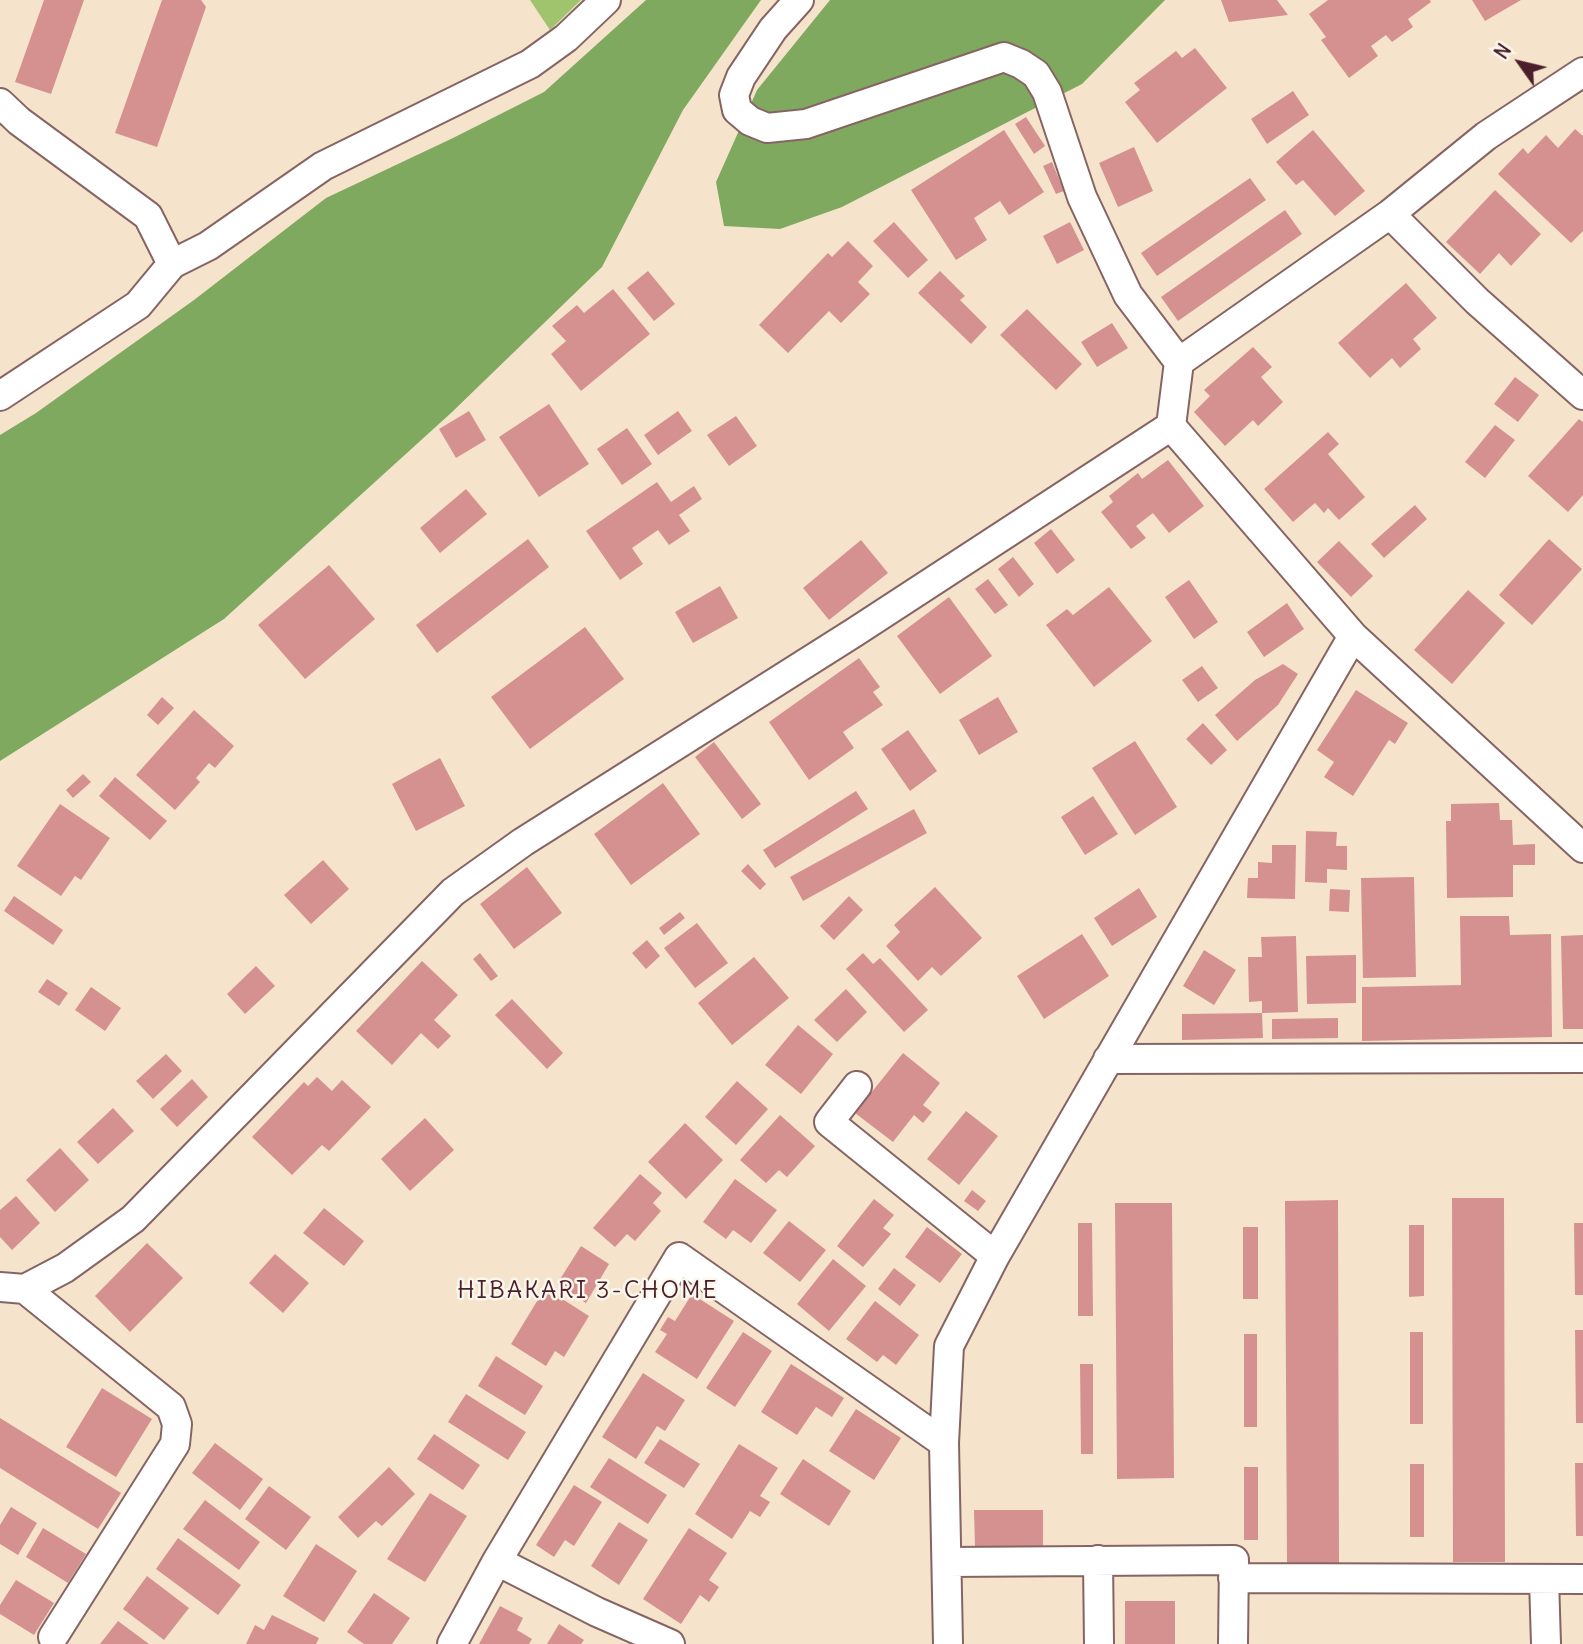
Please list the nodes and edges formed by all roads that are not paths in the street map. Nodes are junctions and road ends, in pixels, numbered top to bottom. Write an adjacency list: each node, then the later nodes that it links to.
1 (606, 0): 6 (street)
2 (799, 0): 7 (street)
3 (1583, 72): 5 (street)
4 (0, 103): 6 (street)
5 (1390, 214): 7 (street); 8 (street)
6 (172, 264): 9 (street)
7 (1179, 362): 10 (street)
8 (1583, 395)
9 (0, 396)
10 (1171, 426): 11 (street); 17 (street)
11 (1353, 636): 12 (street); 14 (street)
12 (1583, 848)
13 (1583, 1058): 14 (street)
14 (1108, 1059): 16 (street)
15 (857, 1086): 16 (street)
16 (995, 1256): 18 (street)
17 (12, 1288): 25 (street)
18 (944, 1443): 20 (street); 21 (street)
19 (1098, 1560): 21 (street); 22 (street); 29 (street)
20 (497, 1561): 26 (street); 27 (street)
21 (947, 1562): 28 (street)
22 (1233, 1578): 23 (street); 30 (street)
23 (1544, 1579): 24 (street); 31 (street)
24 (1583, 1579)
25 (53, 1637)
26 (452, 1644)
27 (670, 1644)
28 (948, 1644)
29 (1099, 1644)
30 (1233, 1644)
31 (1546, 1644)

